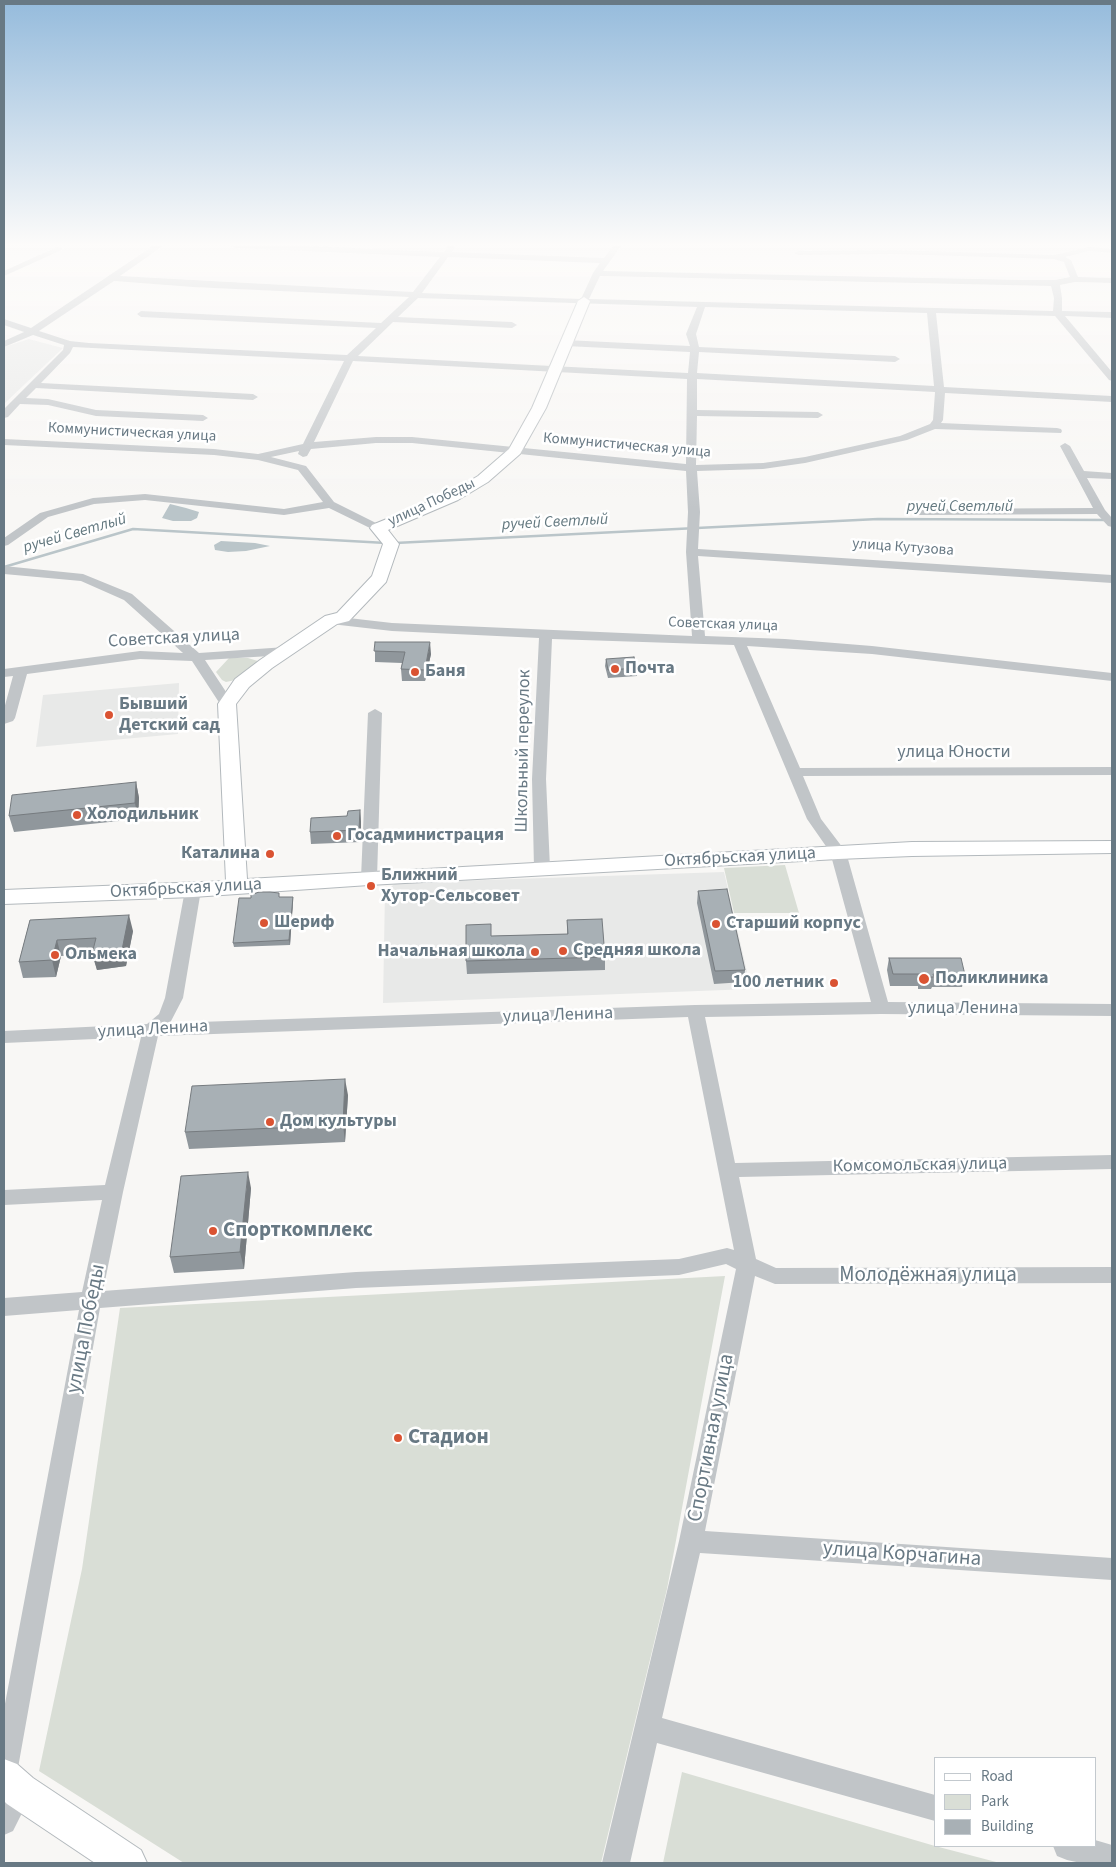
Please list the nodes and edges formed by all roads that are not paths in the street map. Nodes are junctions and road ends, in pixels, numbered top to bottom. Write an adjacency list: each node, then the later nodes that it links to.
1 (27, 333): 9 (street)
2 (38, 333): 10 (street)
3 (376, 333): 12 (street)
4 (569, 333): 8 (street, улица Победы)
5 (691, 333): 11 (street)
6 (933, 333): 20 (street)
7 (1074, 333): 13 (street)
8 (565, 343): 11 (street); 16 (street, улица Победы)
9 (4, 344)
10 (69, 344): 12 (street); 19 (street)
11 (695, 349): 14 (street); 17 (street)
12 (350, 358): 16 (street); 31 (street)
13 (1096, 358): 15 (street); 18 (street)
14 (895, 359)
15 (1112, 359)
16 (556, 368): 17 (street); 33 (street, улица Победы)
17 (692, 376): 20 (street); 24 (street)
18 (1112, 378)
19 (33, 385): 21 (street); 23 (street)
20 (938, 388): 22 (street); 28 (street)
21 (253, 397)
22 (1112, 399)
23 (18, 401): 25 (street); 27 (street)
24 (693, 413): 26 (street); 36 (street)
25 (4, 415)
26 (818, 415)
27 (203, 418)
28 (934, 426): 29 (street); 36 (street, Коммунистическая улица)
29 (1057, 431)
30 (4, 442): 34 (street, Коммунистическая улица)
31 (306, 446): 33 (street, Коммунистическая улица); 34 (street, Коммунистическая улица); 35 (street)
32 (1065, 446): 37 (street)
33 (515, 451): 36 (street, Коммунистическая улица); 43 (street, улица Победы)
34 (258, 457): 35 (street, Коммунистическая улица)
35 (302, 468): 39 (street)
36 (691, 468): 45 (street)
37 (1081, 474): 38 (street); 40 (street)
38 (1112, 476)
39 (330, 504): 43 (street); 44 (street)
40 (1100, 511): 41 (street); 42 (street)
41 (918, 512)
42 (1112, 524)
43 (378, 528): 48 (street)
44 (4, 543)
45 (692, 552): 47 (street, улица Кутузова); 50 (street)
46 (4, 570): 53 (street)
47 (1112, 579)
48 (331, 620): 49 (street, Советская улица); 52 (street)
49 (546, 635): 50 (street, Советская улица); 65 (street, Школьный переулок)
50 (699, 639): 51 (street, Советская улица)
51 (739, 641): 56 (street, Советская улица); 62 (street)
52 (286, 651): 53 (street, Советская улица); 57 (street)
53 (196, 657): 54 (street, Советская улица); 57 (street)
54 (21, 672): 55 (street, Советская улица); 59 (street)
55 (4, 673)
56 (1112, 677)
57 (226, 704): 67 (street)
58 (375, 713): 66 (street)
59 (6, 719): 60 (street)
60 (4, 734)
61 (1112, 771): 62 (street, улица Юности)
62 (795, 772): 64 (street)
63 (1112, 847): 64 (street, Октябрьская улица)
64 (838, 852): 65 (street, Октябрьская улица); 70 (street)
65 (542, 868): 66 (street, Октябрьская улица)
66 (369, 878): 67 (street, Октябрьская улица)
67 (236, 887): 68 (street, Октябрьская улица)
68 (193, 890): 69 (street, Октябрьская улица); 73 (street)
69 (4, 897)
70 (881, 1008): 71 (street, улица Ленина); 72 (street, улица Ленина)
71 (1112, 1010)
72 (695, 1011): 73 (street, улица Ленина); 76 (street, Спортивная улица)
73 (151, 1030): 74 (street, улица Ленина); 77 (street, улица Победы)
74 (4, 1037)
75 (1112, 1162): 76 (street, Комсомольская улица)
76 (727, 1170): 79 (street, Спортивная улица)
77 (113, 1192): 78 (street); 81 (street, улица Победы)
78 (4, 1197)
79 (747, 1265): 80 (street, Молодёжная улица); 81 (street, Молодёжная улица); 83 (street, Спортивная улица)
80 (1112, 1275)
81 (91, 1300): 82 (street); 86 (street, улица Победы)
82 (4, 1307)
83 (692, 1542): 84 (street, улица Корчагина); 85 (street, Спортивная улица)
84 (1112, 1569)
85 (647, 1727): 87 (street); 91 (street, Спортивная улица)
86 (8, 1792): 90 (street)
87 (934, 1808)
88 (1071, 1847): 89 (street)
89 (1112, 1858)
90 (128, 1863)
91 (616, 1863)

